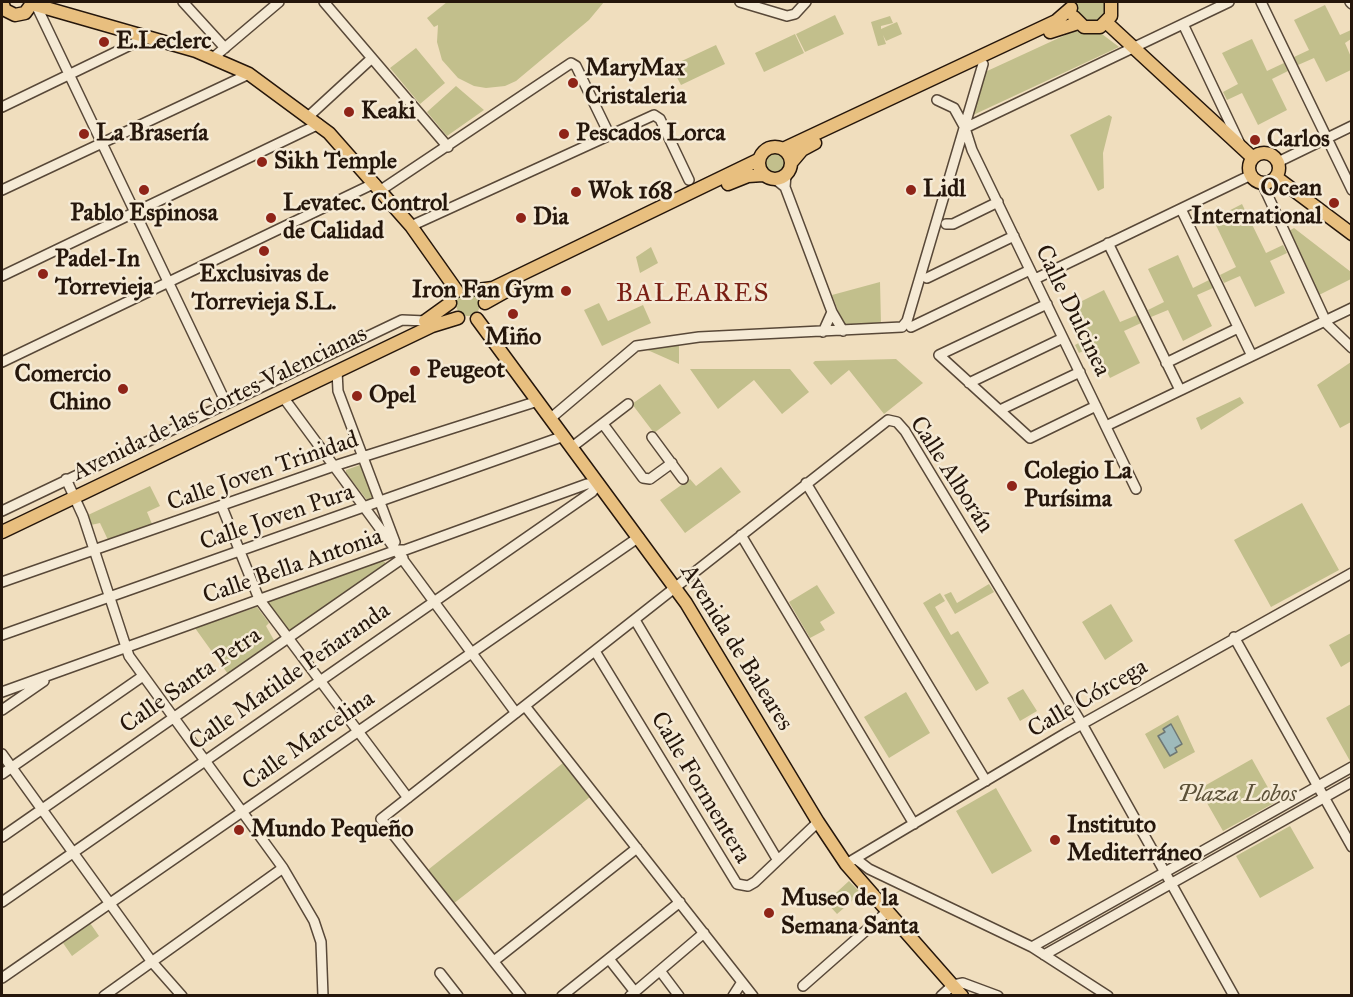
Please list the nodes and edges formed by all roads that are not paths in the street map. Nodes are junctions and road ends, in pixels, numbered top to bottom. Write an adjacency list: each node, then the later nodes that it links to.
1 (183, 2): 16 (street)
2 (279, 2): 16 (street)
3 (324, 2): 19 (street)
4 (740, 2): 5 (street)
5 (806, 2)
6 (1229, 2): 14 (street)
7 (1261, 2): 30 (street)
8 (2, 4): 9 (main road)
9 (34, 4): 15 (main road); 22 (street)
10 (1114, 4): 13 (main road)
11 (1072, 5): 12 (main road); 34 (main road)
12 (1078, 23): 13 (main road); 20 (main road)
13 (1107, 23): 17 (main road)
14 (1183, 24): 17 (street); 33 (street)
15 (147, 37): 18 (main road); 22 (street)
16 (225, 48): 18 (street)
17 (1134, 48): 28 (street); 33 (main road)
18 (214, 57): 21 (main road)
19 (372, 58): 25 (street); 32 (street)
20 (983, 64): 28 (street); 39 (main road)
21 (249, 74): 25 (main road); 31 (street)
22 (69, 75): 24 (street); 31 (street)
23 (938, 100): 28 (street, Calle Dulcinea)
24 (2, 107)
25 (309, 116): 26 (main road)
26 (320, 124): 43 (main road); 48 (street)
27 (1352, 126): 30 (street)
28 (964, 128): 46 (street, Calle Dulcinea); 71 (street)
29 (610, 136): 32 (street); 41 (street); 50 (street)
30 (1327, 138): 37 (street); 45 (street)
31 (101, 143): 44 (street); 48 (street)
32 (448, 147): 43 (street)
33 (1242, 147): 35 (main road)
34 (783, 149): 36 (main road); 39 (main road)
35 (1253, 158): 37 (main road); 38 (main road)
36 (758, 160): 39 (main road); 59 (main road)
37 (1278, 162): 40 (main road)
38 (1251, 175): 42 (main road); 47 (street)
39 (780, 176): 61 (main road); 64 (street)
40 (1276, 177): 42 (main road); 51 (main road)
41 (689, 180)
42 (1262, 183): 67 (street)
43 (378, 186): 50 (main road); 57 (street)
44 (2, 190)
45 (1352, 190)
46 (998, 202): 49 (street); 52 (street, Calle Dulcinea)
47 (1181, 209): 53 (street); 70 (street)
48 (135, 213): 55 (street); 57 (street)
49 (946, 224)
50 (411, 226): 58 (main road)
51 (1352, 234)
52 (1014, 236): 54 (street, Calle Dulcinea); 56 (street)
53 (1108, 243): 54 (street); 77 (street)
54 (1033, 275): 62 (street, Calle Dulcinea); 69 (street)
55 (2, 276)
56 (927, 278)
57 (168, 282): 76 (street); 84 (street)
58 (457, 291): 59 (main road); 60 (main road)
59 (478, 291): 61 (main road)
60 (450, 303): 65 (main road); 68 (main road, Avenida de las Cortes Valencianas)
61 (485, 303): 66 (main road)
62 (1047, 304): 73 (street, Calle Dulcinea); 80 (street)
63 (1352, 308): 67 (street)
64 (832, 312): 71 (street); 72 (street)
65 (458, 318): 66 (main road); 78 (main road, Avenida de las Cortes Valencianas)
66 (477, 319): 83 (main road, Avenida de Baleares)
67 (1325, 320): 74 (street); 75 (street)
68 (426, 321): 84 (street, Avenida de las Cortes Valencianas); 100 (main road, Avenida de las Cortes Valencianas)
69 (911, 327)
70 (1239, 328): 75 (street); 77 (street)
71 (843, 331): 72 (street)
72 (823, 332): 88 (street)
73 (1063, 338): 79 (street, Calle Dulcinea); 80 (street)
74 (1352, 348)
75 (1252, 356): 81 (street)
76 (2, 362)
77 (1167, 363): 81 (street)
78 (337, 371): 82 (main road, Avenida de las Cortes Valencianas); 94 (street)
79 (1080, 372): 86 (street, Calle Dulcinea); 87 (street)
80 (969, 382): 87 (street)
81 (1179, 390): 90 (street)
82 (283, 397): 96 (street); 100 (main road, Avenida de las Cortes Valencianas)
83 (538, 401): 88 (main road, Avenida de Baleares); 94 (street, Calle Joven Trinidad)
84 (226, 403): 100 (street, Avenida de las Cortes Valencianas)
85 (628, 404): 89 (street)
86 (1096, 406): 87 (street); 90 (street, Calle Dulcinea)
87 (1000, 410)
88 (551, 418): 91 (main road, Avenida de Baleares)
89 (603, 424): 93 (street); 95 (street)
90 (1106, 426): 101 (street, Calle Dulcinea)
91 (564, 436): 93 (main road, Avenida de Baleares); 102 (street, Calle Joven Pura)
92 (652, 436): 95 (street)
93 (572, 447): 98 (main road, Avenida de Baleares)
94 (365, 456): 96 (street, Calle Joven Trinidad); 102 (street)
95 (672, 463): 97 (street)
96 (334, 466): 103 (street, Calle Joven Trinidad); 104 (street)
97 (683, 479)
98 (599, 483): 109 (main road, Avenida de Baleares); 112 (street, Calle Bella Antonia); 118 (street, Calle Matilde Peñaranda)
99 (806, 483): 108 (street, Calle Alborán); 134 (street, Calle Alborán); 141 (street)
100 (71, 489): 105 (street, Avenida de las Cortes Valencianas); 106 (main road, Avenida de las Cortes Valencianas); 107 (main road, Avenida de las Cortes Valencianas); 111 (street)
101 (1136, 489)
102 (381, 501): 104 (street, Calle Joven Pura); 112 (street)
103 (222, 507): 110 (street); 111 (street, Calle Joven Trinidad)
104 (365, 507): 110 (street, Calle Joven Pura); 112 (street)
105 (2, 511)
106 (2, 524)
107 (2, 532)
108 (741, 535): 115 (street, Calle Alborán); 149 (street)
109 (639, 537): 115 (main road, Avenida de Baleares); 125 (street, Calle Marcelina)
110 (240, 551): 116 (street, Calle Joven Pura); 117 (street)
111 (94, 552): 114 (street, Calle Joven Trinidad); 116 (street)
112 (400, 554): 117 (street, Calle Bella Antonia); 118 (street); 121 (street, Calle Santa Petra)
113 (1352, 573): 122 (street, Calle Córcega)
114 (2, 582)
115 (675, 587): 119 (street, Calle Alborán); 148 (main road, Avenida de Baleares)
116 (109, 597): 120 (street, Calle Joven Pura); 123 (street)
117 (259, 599): 121 (street); 123 (street, Calle Bella Antonia)
118 (434, 600): 125 (street); 128 (street, Calle Matilde Peñaranda)
119 (635, 620): 124 (street, Calle Alborán); 154 (street)
120 (2, 635)
121 (288, 637): 128 (street); 133 (street, Calle Santa Petra)
122 (1234, 638): 134 (street, Calle Córcega); 143 (street)
123 (125, 646): 126 (street, Calle Bella Antonia); 127 (street)
124 (595, 651): 130 (street, Calle Alborán); 154 (street, Calle Formentera)
125 (472, 653): 132 (street); 135 (street, Calle Marcelina)
126 (56, 673): 129 (street, Calle Bella Antonia); 131 (street)
127 (143, 676): 133 (street); 138 (street)
128 (320, 680): 135 (street); 137 (street, Calle Matilde Peñaranda)
129 (2, 692)
130 (525, 706): 132 (street, Calle Alborán); 152 (street)
131 (2, 710)
132 (516, 713): 144 (street, Calle Alborán)
133 (173, 717): 137 (street); 146 (street, Calle Santa Petra)
134 (1082, 724): 141 (street, Calle Córcega); 157 (street, Calle Alborán)
135 (357, 731): 144 (street); 147 (street, Calle Marcelina)
136 (2, 754): 138 (street)
137 (204, 760): 147 (street); 153 (street, Calle Matilde Peñaranda)
138 (11, 767): 140 (street); 146 (street)
139 (1352, 767): 143 (street)
140 (2, 774)
141 (986, 781): 149 (street, Calle Córcega)
142 (1352, 782): 145 (street)
143 (1317, 786): 145 (street); 157 (street)
144 (408, 798): 167 (street, Calle Alborán)
145 (1324, 798): 151 (street); 158 (street)
146 (41, 809): 150 (street, Calle Santa Petra); 153 (street)
147 (241, 812): 156 (street); 161 (street, Calle Marcelina)
148 (818, 822): 154 (street, Calle Formentera); 155 (main road, Avenida de Baleares)
149 (914, 824): 155 (street, Calle Córcega)
150 (2, 837)
151 (1352, 847)
152 (638, 848): 160 (street); 167 (street)
153 (72, 852): 159 (street, Calle Matilde Peñaranda); 161 (street)
154 (777, 860)
155 (851, 862): 162 (main road, Avenida de Baleares); 164 (street)
156 (283, 868): 168 (street); 178 (street)
157 (1165, 872): 158 (street, Calle Alborán); 164 (street)
158 (1171, 883): 165 (street); 189 (street, Calle Alborán)
159 (2, 902)
160 (680, 902): 163 (street); 166 (street)
161 (110, 903): 168 (street); 171 (street, Calle Marcelina)
162 (887, 912): 173 (main road, Avenida de Baleares); 174 (street)
163 (704, 933): 169 (street); 172 (street)
164 (1032, 947): 165 (street)
165 (1044, 955): 188 (street)
166 (609, 959): 175 (street); 181 (street)
167 (494, 961): 180 (street)
168 (152, 962): 176 (street); 177 (street)
169 (661, 972): 175 (street); 182 (street)
170 (440, 973): 179 (street)
171 (2, 978)
172 (742, 982): 183 (street); 184 (street)
173 (953, 985): 185 (street); 186 (main road, Avenida de Baleares); 187 (street)
174 (803, 986)
175 (633, 994)
176 (104, 996)
177 (182, 996)
178 (323, 996)
179 (458, 996)
180 (521, 996)
181 (562, 996)
182 (679, 996)
183 (734, 996)
184 (753, 996)
185 (941, 996)
186 (962, 996)
187 (998, 996)
188 (1108, 996)
189 (1234, 996)

